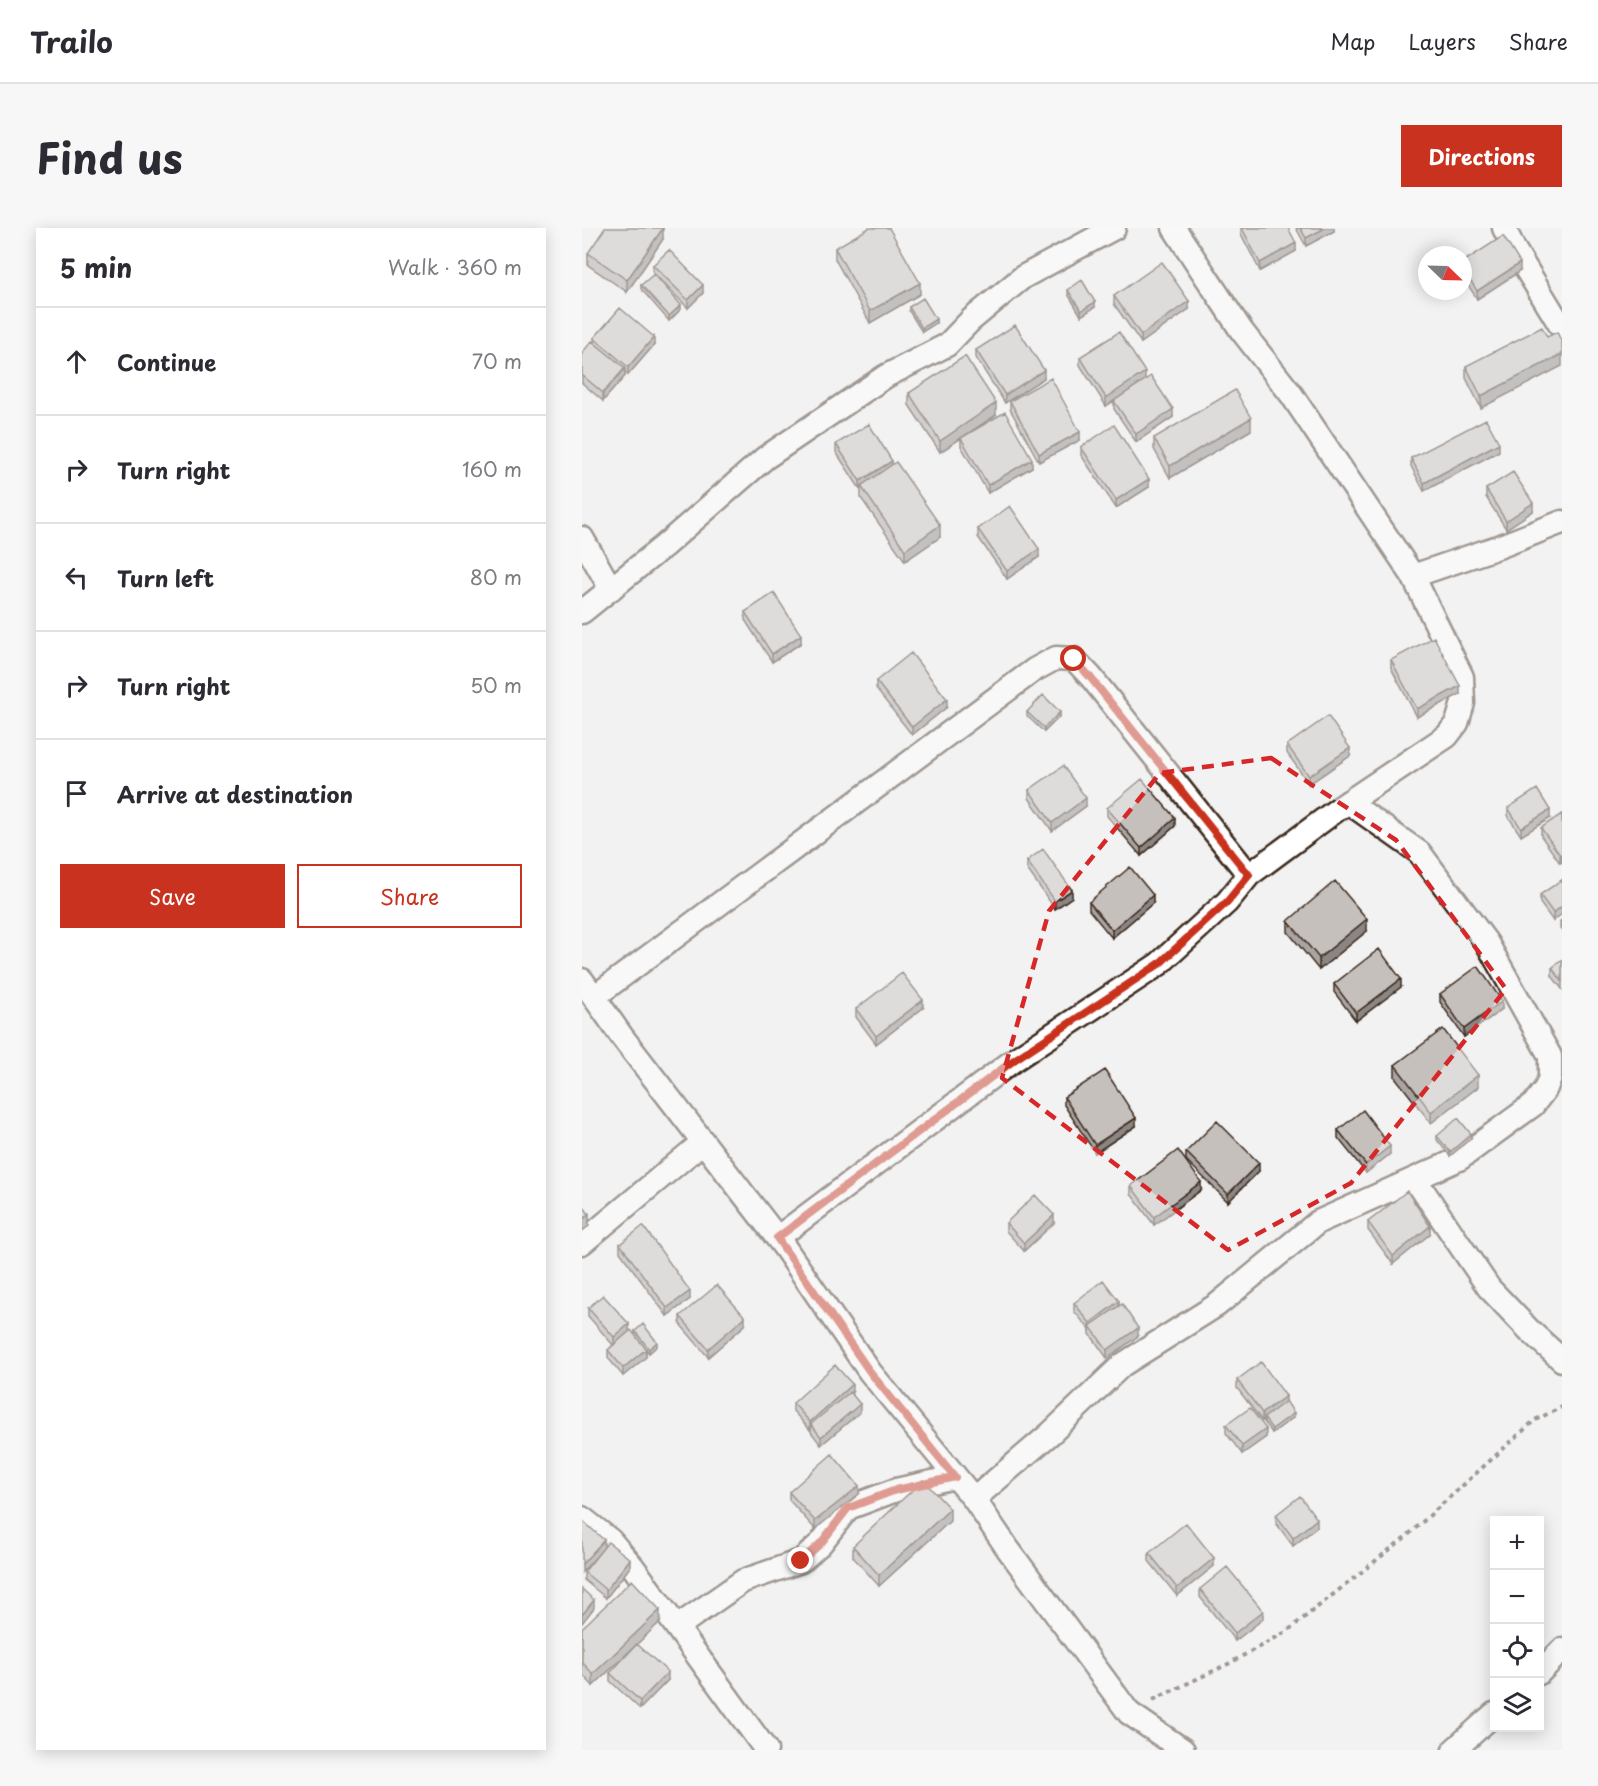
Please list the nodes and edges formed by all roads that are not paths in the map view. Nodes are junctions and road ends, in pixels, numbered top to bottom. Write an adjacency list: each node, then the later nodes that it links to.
1 (1114, 228): 8 (street)
2 (1174, 228): 7 (street)
3 (1504, 228): 4 (street)
4 (1562, 328)
5 (1562, 522): 7 (street)
6 (582, 538): 8 (street)
7 (1413, 576): 10 (street)
8 (611, 589): 9 (street)
9 (582, 612)
10 (1348, 802): 11 (street); 14 (street)
11 (1249, 875): 12 (street); 15 (street)
12 (588, 988): 13 (street)
13 (703, 1142): 15 (street); 16 (street)
14 (1415, 1179): 17 (street); 19 (street)
15 (777, 1238): 18 (street)
16 (582, 1243)
17 (1562, 1360)
18 (955, 1477): 19 (street); 21 (street)
19 (974, 1499): 26 (street)
20 (582, 1518): 21 (street)
21 (677, 1626): 25 (street)
22 (1562, 1650): 23 (street)
23 (1544, 1668)
24 (1490, 1718): 27 (street)
25 (766, 1750)
26 (1183, 1750)
27 (1454, 1750)

